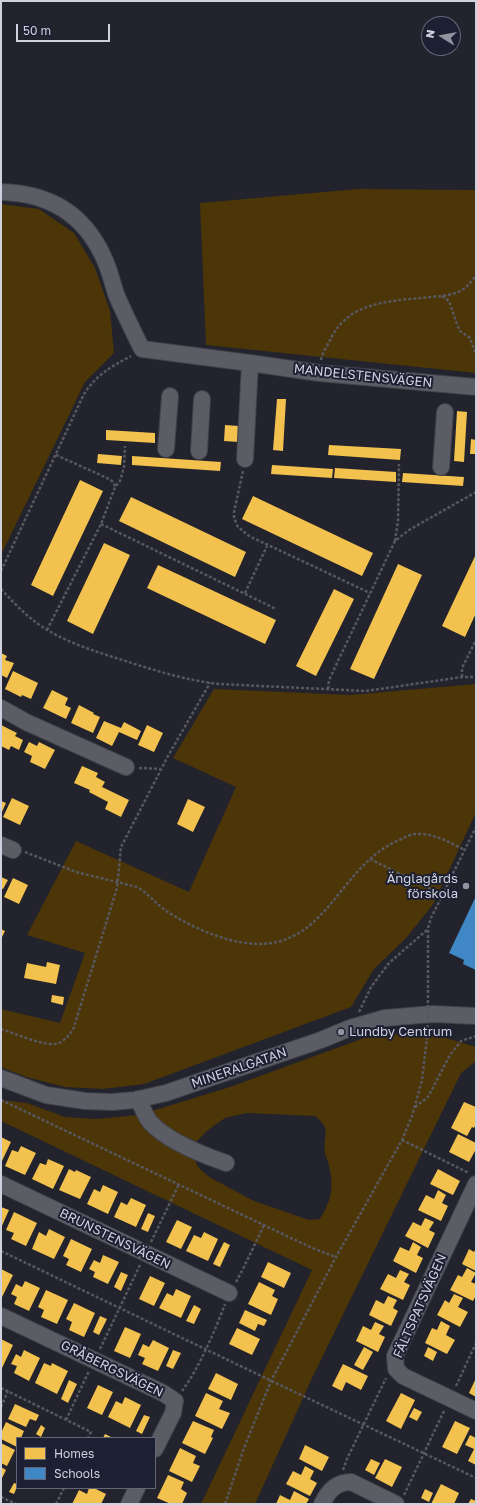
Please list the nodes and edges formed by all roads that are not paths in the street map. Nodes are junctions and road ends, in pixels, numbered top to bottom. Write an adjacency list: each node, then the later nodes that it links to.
1 (1, 192): 2 (street, MANDELSTENSVÄGEN)
2 (250, 363): 3 (street, MANDELSTENSVÄGEN); 9 (street)
3 (476, 387)
4 (170, 396): 7 (street)
5 (202, 398): 8 (street)
6 (445, 412): 10 (street)
7 (166, 449)
8 (199, 451)
9 (245, 459)
10 (441, 467)
11 (1, 708): 12 (street)
12 (126, 768)
13 (476, 1016): 15 (street, MINERALGATAN)
14 (1, 1078): 15 (street, MINERALGATAN)
15 (138, 1100): 16 (street)
16 (226, 1163)
17 (475, 1180): 21 (street, FÄLTSPATSVÄGEN)
18 (1, 1184): 19 (street, BRUNSTENSVÄGEN)
19 (229, 1293)
20 (1, 1316): 22 (street, GRÅBERGSVÄGEN)
21 (476, 1411)
22 (156, 1447)
23 (136, 1489): 25 (street)
24 (399, 1501): 26 (street)
25 (129, 1504)
26 (322, 1504)

